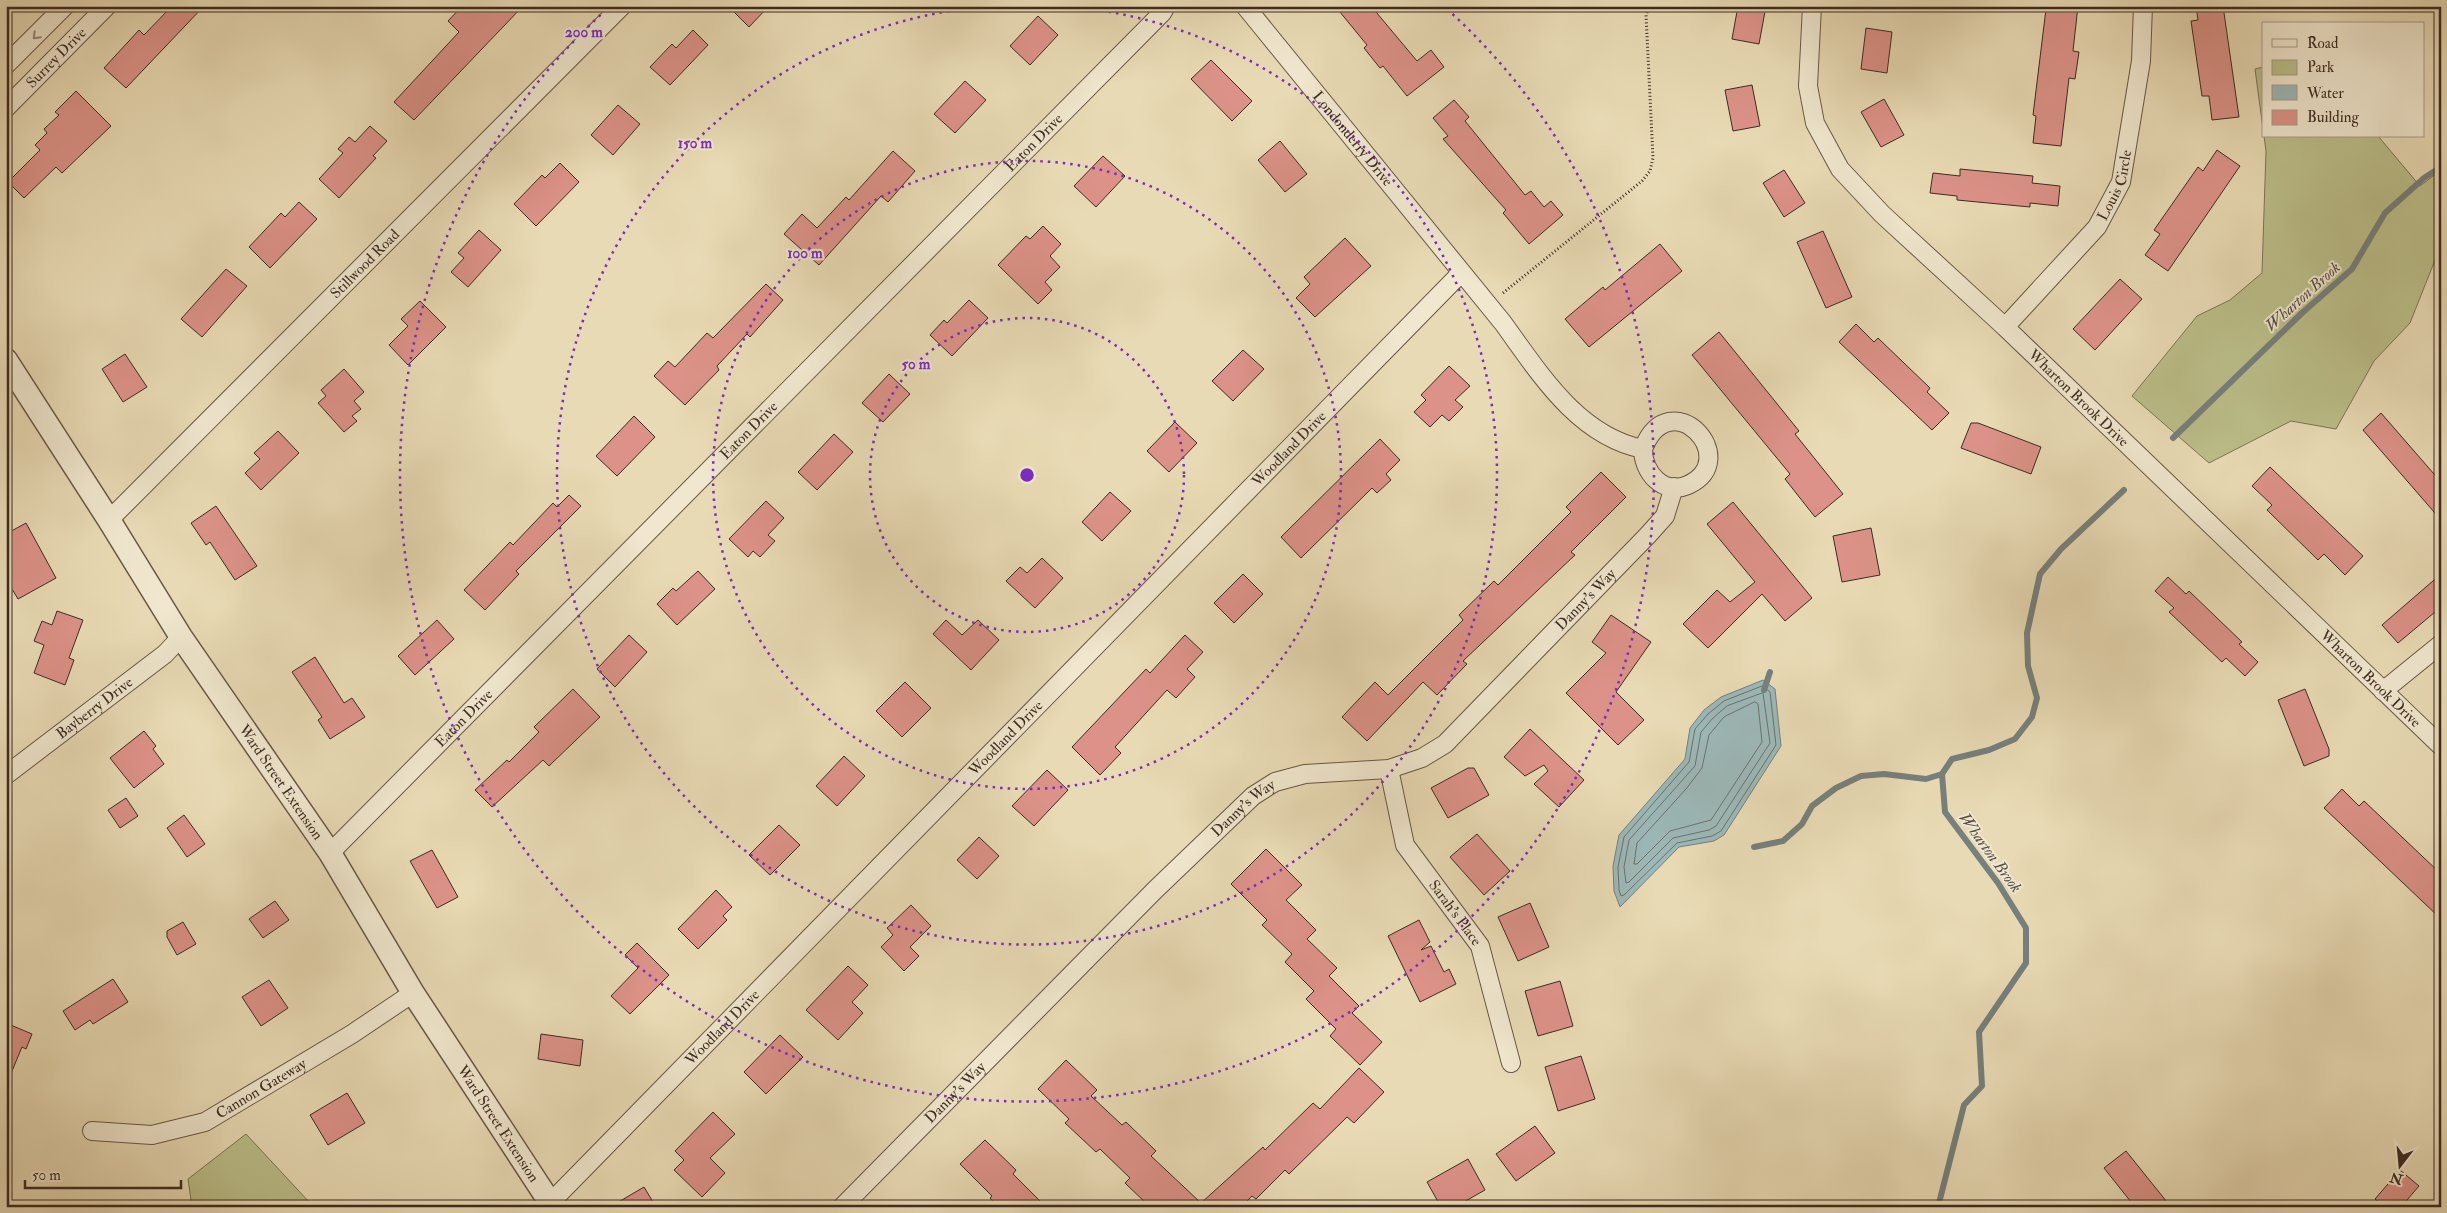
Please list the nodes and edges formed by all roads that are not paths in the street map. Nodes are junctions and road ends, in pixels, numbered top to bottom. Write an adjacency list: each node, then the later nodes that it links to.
1 (65, 6): 8 (street, Surrey Drive, one-way to 8)
2 (107, 6): 9 (street, Surrey Drive)
3 (622, 6): 15 (street, Stillwood Road)
4 (1166, 6): 22 (street, Eaton Drive)
5 (1245, 6): 10 (street, Londonderry Drive)
6 (1812, 6): 11 (street, Wharton Brook Drive)
7 (2143, 6): 11 (street, Louis Circle)
8 (6, 65)
9 (6, 108)
10 (1461, 273): 13 (street); 26 (street, Woodland Drive)
11 (2005, 327): 18 (street, Wharton Brook Drive)
12 (7, 362): 15 (street, Ward Street Extension)
13 (1643, 449): 14 (street); 14 (street)
14 (1674, 487): 20 (street, Danny's Way)
15 (109, 520): 16 (street, Ward Street Extension)
16 (181, 638): 21 (street, Bayberry Drive); 22 (street, Ward Street Extension)
17 (2441, 644): 18 (street)
18 (2383, 691): 19 (street, Wharton Brook Drive)
19 (2441, 746)
20 (1388, 769): 24 (street, Sarah's Place); 27 (street, Danny's Way)
21 (6, 775)
22 (330, 853): 23 (street, Ward Street Extension)
23 (413, 993): 25 (street, Cannon Gateway); 26 (street, Ward Street Extension)
24 (1511, 1063)
25 (92, 1131)
26 (551, 1205)
27 (842, 1207)

